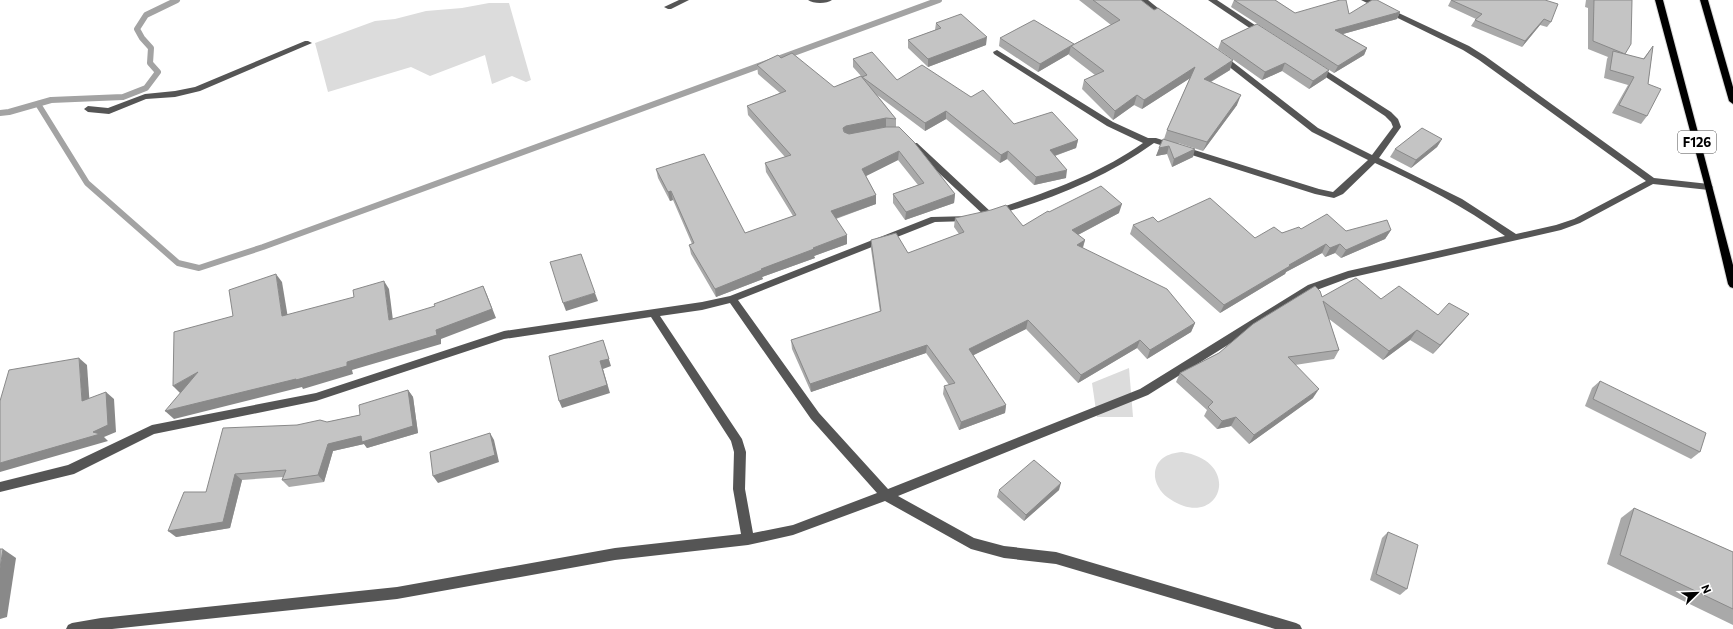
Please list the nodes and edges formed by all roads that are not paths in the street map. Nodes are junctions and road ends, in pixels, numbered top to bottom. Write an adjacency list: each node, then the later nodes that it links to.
1 (685, 0): 9 (street)
2 (812, 0): 3 (street)
3 (828, 0)
4 (1143, 0): 10 (street)
5 (1212, 0): 11 (street)
6 (1365, 0): 21 (street)
7 (1659, 0): 22 (main road, F126)
8 (1704, 0): 16 (main road)
9 (668, 7)
10 (1173, 23)
11 (1268, 36)
12 (308, 43): 17 (street)
13 (997, 52): 19 (street)
14 (1218, 55): 20 (street)
15 (1308, 62): 20 (street)
16 (1733, 101)
17 (88, 109)
18 (906, 138): 23 (street)
19 (1153, 140): 20 (street); 23 (street)
20 (1374, 159): 24 (street)
21 (1652, 181): 22 (street); 24 (street)
22 (1709, 187): 25 (main road, F126)
23 (989, 215): 26 (street)
24 (1513, 237): 29 (street)
25 (1733, 284)
26 (732, 299): 27 (street); 29 (street)
27 (653, 313): 28 (street); 30 (street)
28 (0, 487)
29 (886, 495): 30 (street); 32 (street)
30 (748, 539): 31 (street)
31 (72, 629)
32 (1296, 629)

